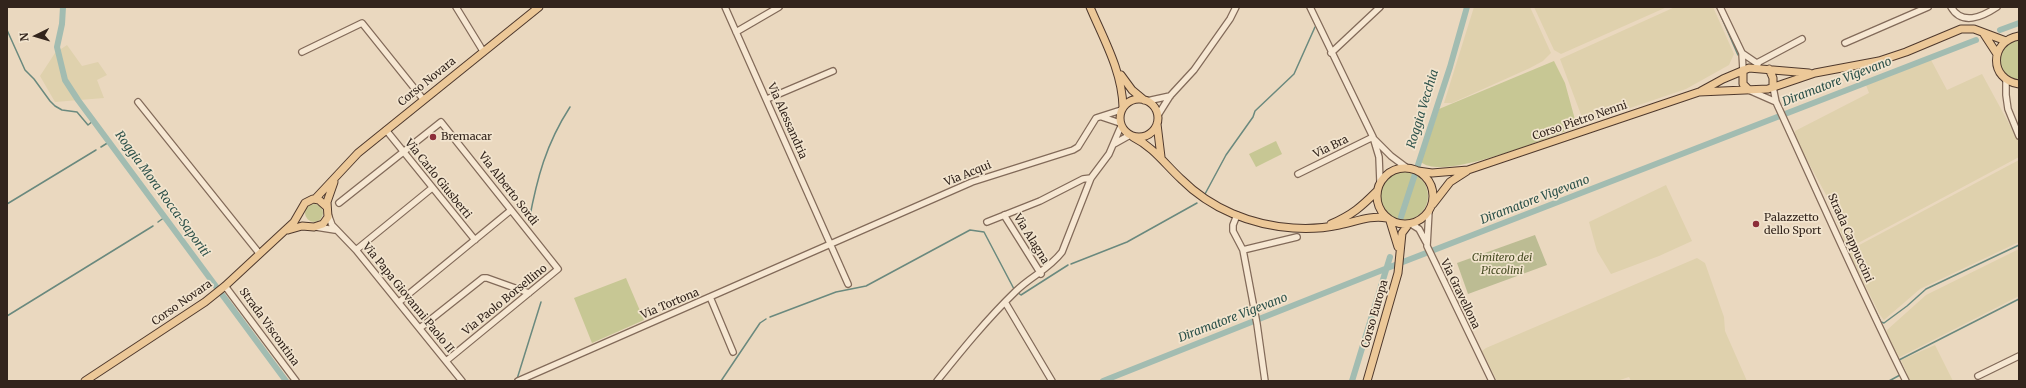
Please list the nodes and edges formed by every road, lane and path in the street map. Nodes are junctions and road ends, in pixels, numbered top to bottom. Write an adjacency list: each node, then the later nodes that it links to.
1 (456, 7): 19 (street)
2 (539, 7): 19 (main road, Corso Novara)
3 (725, 7): 13 (street, Via Alessandria)
4 (779, 7): 13 (street)
5 (1090, 7): 27 (main road)
6 (1236, 7): 36 (street)
7 (1310, 7): 21 (street)
8 (1380, 7): 21 (street)
9 (1720, 7): 22 (street)
10 (1928, 7): 18 (street)
11 (1951, 7): 12 (street)
12 (1996, 7)
13 (736, 32): 38 (street, Via Alessandria)
14 (1984, 34): 17 (main road, Corso Pietro Nenni); 23 (main road); 29 (main road, Corso Pietro Nenni)
15 (2019, 36): 17 (main road)
16 (1802, 39): 24 (street)
17 (2006, 41): 23 (main road)
18 (1845, 43)
19 (483, 51): 37 (main road, Corso Novara)
20 (302, 52): 37 (street)
21 (1331, 53): 50 (street)
22 (1742, 53): 24 (street); 28 (street)
23 (1997, 54): 30 (main road)
24 (1756, 63): 25 (street)
25 (1768, 69): 28 (main road, Corso Pietro Nenni); 29 (main road, Corso Pietro Nenni); 32 (main road)
26 (833, 70): 38 (street)
27 (1118, 70): 39 (main road); 42 (main road)
28 (1743, 70): 33 (main road); 34 (main road, Corso Pietro Nenni)
29 (1815, 73): 32 (main road, Corso Pietro Nenni)
30 (2006, 80): 31 (main road); 35 (street)
31 (2018, 84): 35 (street)
32 (1773, 87): 33 (main road, Corso Pietro Nenni); 41 (street, Strada Cappuccini)
33 (1749, 90): 34 (main road, Corso Pietro Nenni); 41 (street)
34 (1699, 92): 55 (main road, Corso Pietro Nenni)
35 (2006, 95): 49 (street)
36 (1170, 96): 39 (street); 43 (street)
37 (423, 99): 47 (main road, Corso Novara)
38 (767, 99): 79 (street, Via Alessandria)
39 (1146, 100): 42 (main road); 43 (main road)
40 (138, 102): 83 (street)
41 (1776, 102): 107 (street, Strada Cappuccini)
42 (1122, 109): 44 (street, Via Acqui); 45 (main road)
43 (1158, 115): 46 (main road)
44 (1102, 116): 45 (street); 79 (street, Via Acqui)
45 (1120, 124): 48 (main road); 51 (street)
46 (1157, 124): 48 (main road); 53 (main road)
47 (386, 130): 52 (street, Via Carlo Giusberti); 58 (main road, Corso Novara)
48 (1131, 136): 51 (street); 53 (main road)
49 (2019, 136)
50 (1373, 137): 54 (street); 56 (street, Via Bra); 59 (street)
51 (1112, 146): 57 (street)
52 (404, 152): 60 (street, Via Carlo Giusberti); 63 (street); 67 (street, Via Alberto Sordi)
53 (1161, 157): 69 (main road)
54 (1414, 170): 55 (main road, Corso Pietro Nenni); 59 (main road); 64 (main road)
55 (1468, 170): 64 (main road, Corso Pietro Nenni)
56 (1298, 174)
57 (1091, 178): 68 (street); 86 (street)
58 (335, 179): 62 (main road, Corso Novara); 66 (main road, Corso Novara)
59 (1380, 182): 61 (main road)
60 (432, 188): 78 (street, Via Carlo Giusberti); 81 (street)
61 (1377, 190): 70 (main road); 73 (main road)
62 (315, 199): 65 (main road, Corso Novara); 66 (main road)
63 (339, 204)
64 (1430, 209): 72 (main road); 80 (street, Via Gravellona)
65 (301, 210): 74 (main road); 76 (main road, Corso Novara)
66 (328, 210): 74 (main road, Corso Novara); 75 (street, Via Papa Giovanni Paolo II)
67 (511, 210): 78 (street); 85 (street, Via Alberto Sordi)
68 (1004, 215): 71 (street); 86 (street, Via Alagna)
69 (1237, 216): 73 (main road); 82 (street)
70 (1388, 220): 72 (main road); 73 (main road); 84 (main road)
71 (987, 222)
72 (1409, 225): 80 (street); 84 (main road, Corso Europa)
73 (1325, 226)
74 (312, 227): 75 (street); 76 (main road, Corso Novara)
75 (336, 230): 81 (street, Via Papa Giovanni Paolo II)
76 (284, 232): 83 (main road, Corso Novara)
77 (1297, 236): 82 (street)
78 (475, 240): 91 (street)
79 (830, 244): 87 (street, Via Alessandria); 90 (street, Via Tortona)
80 (1427, 247): 106 (street, Via Gravellona)
81 (356, 250): 91 (street, Via Papa Giovanni Paolo II)
82 (1243, 250): 104 (street)
83 (259, 253): 88 (main road, Corso Novara)
84 (1400, 253): 105 (main road, Corso Europa)
85 (558, 269): 89 (street, Via Paolo Borsellino)
86 (1041, 274): 92 (street)
87 (848, 284)
88 (224, 287): 98 (main road, Corso Novara); 99 (street, Strada Viscontina)
89 (529, 293): 93 (street); 96 (street, Via Paolo Borsellino)
90 (710, 297): 94 (street); 101 (street, Via Tortona)
91 (399, 302): 93 (street, Via Papa Giovanni Paolo II)
92 (1005, 302): 102 (street); 103 (street)
93 (420, 328): 96 (street, Via Papa Giovanni Paolo II)
94 (733, 352)
95 (2019, 356): 97 (street)
96 (446, 361): 100 (street, Via Papa Giovanni Paolo II)
97 (1978, 376)
98 (85, 381)
99 (296, 381)
100 (462, 381)
101 (518, 381)
102 (937, 381)
103 (1052, 381)
104 (1265, 381)
105 (1367, 381)
106 (1492, 381)
107 (1906, 381)

